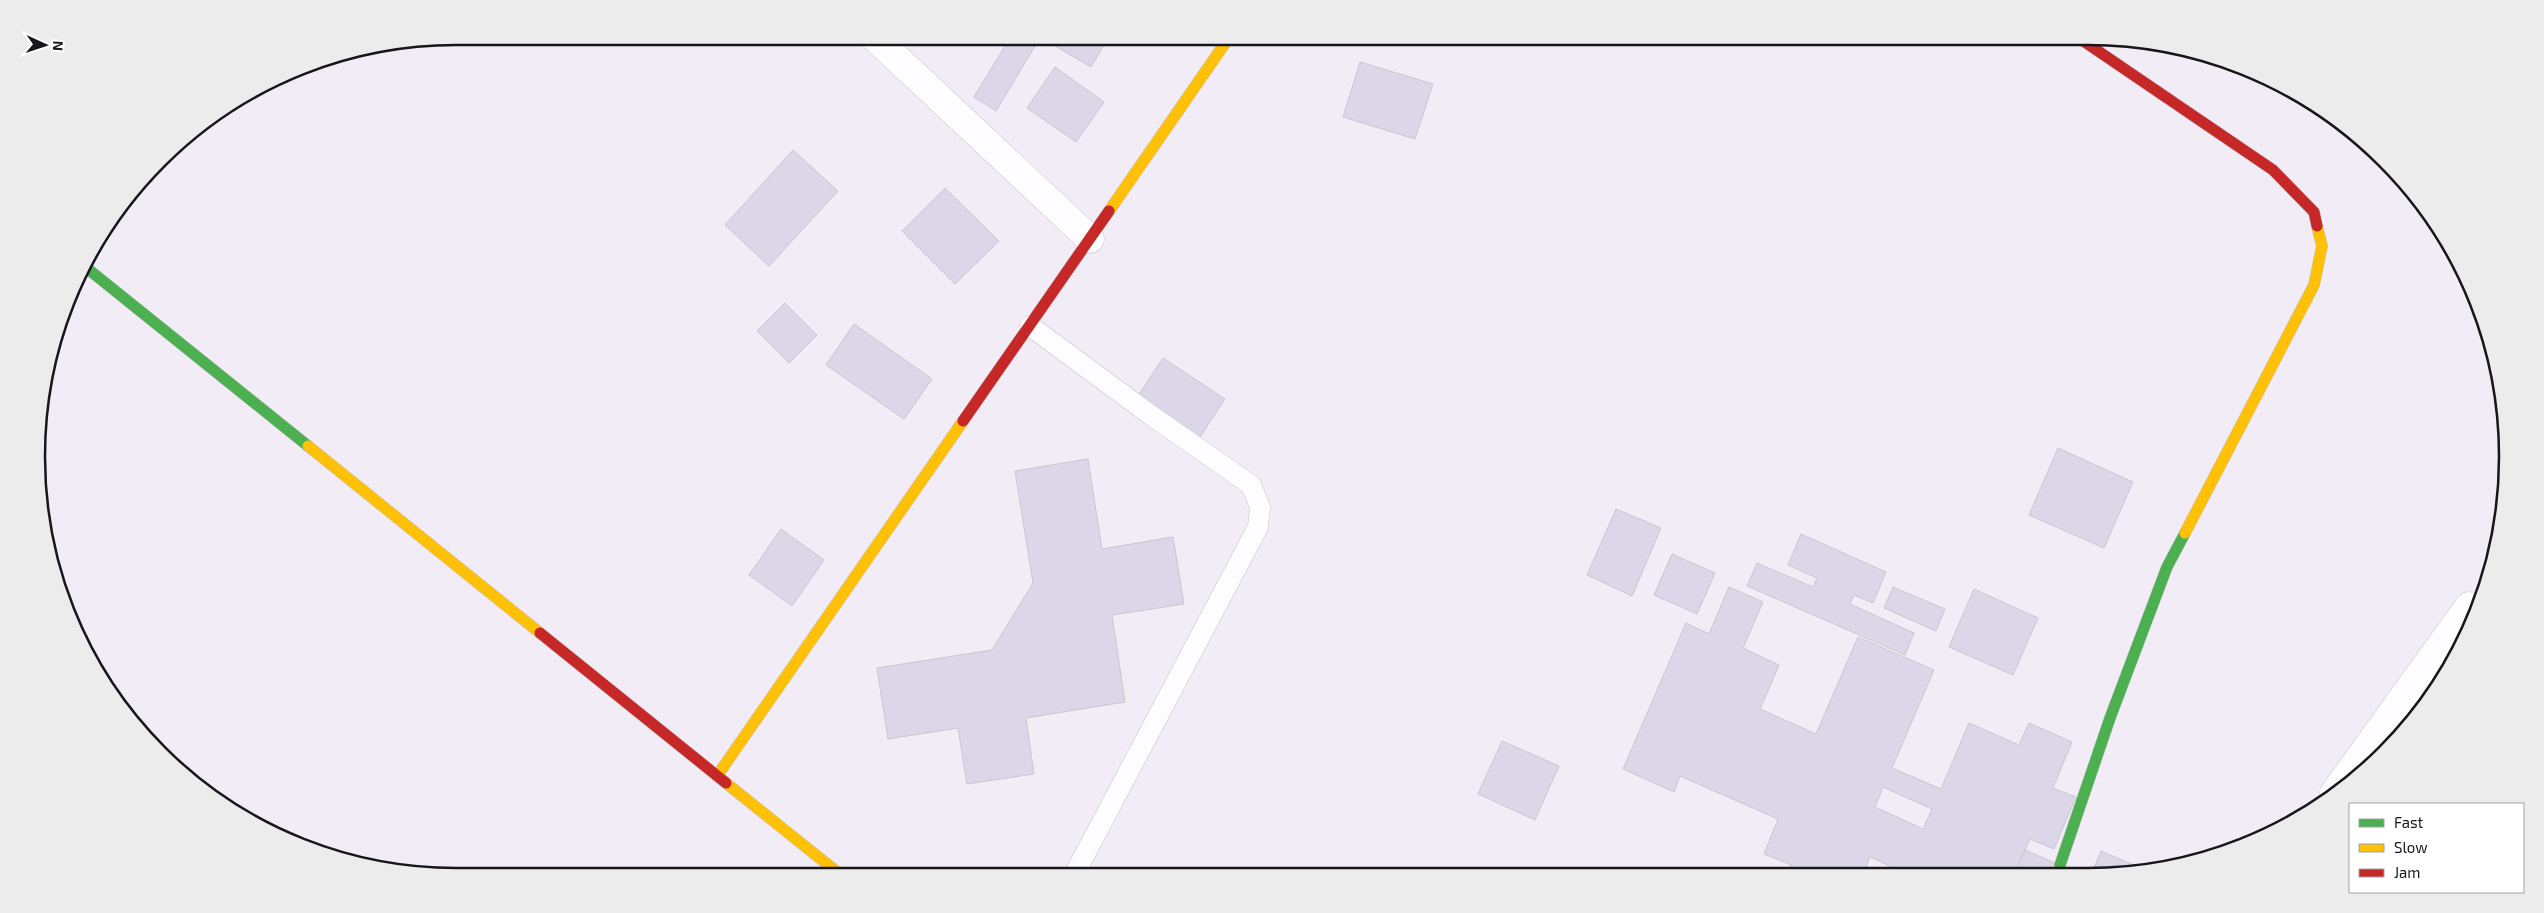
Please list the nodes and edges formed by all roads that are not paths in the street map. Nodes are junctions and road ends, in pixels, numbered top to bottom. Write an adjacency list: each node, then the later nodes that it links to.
1 (883, 45): 4 (street)
2 (1224, 45): 4 (main road)
3 (2089, 45): 10 (main road)
4 (1090, 238): 6 (main road)
5 (89, 271): 8 (main road)
6 (1030, 326): 8 (main road); 12 (lane)
7 (2471, 607): 9 (street)
8 (717, 776): 11 (main road)
9 (2346, 777)
10 (2060, 865)
11 (832, 868)
12 (1078, 868)

